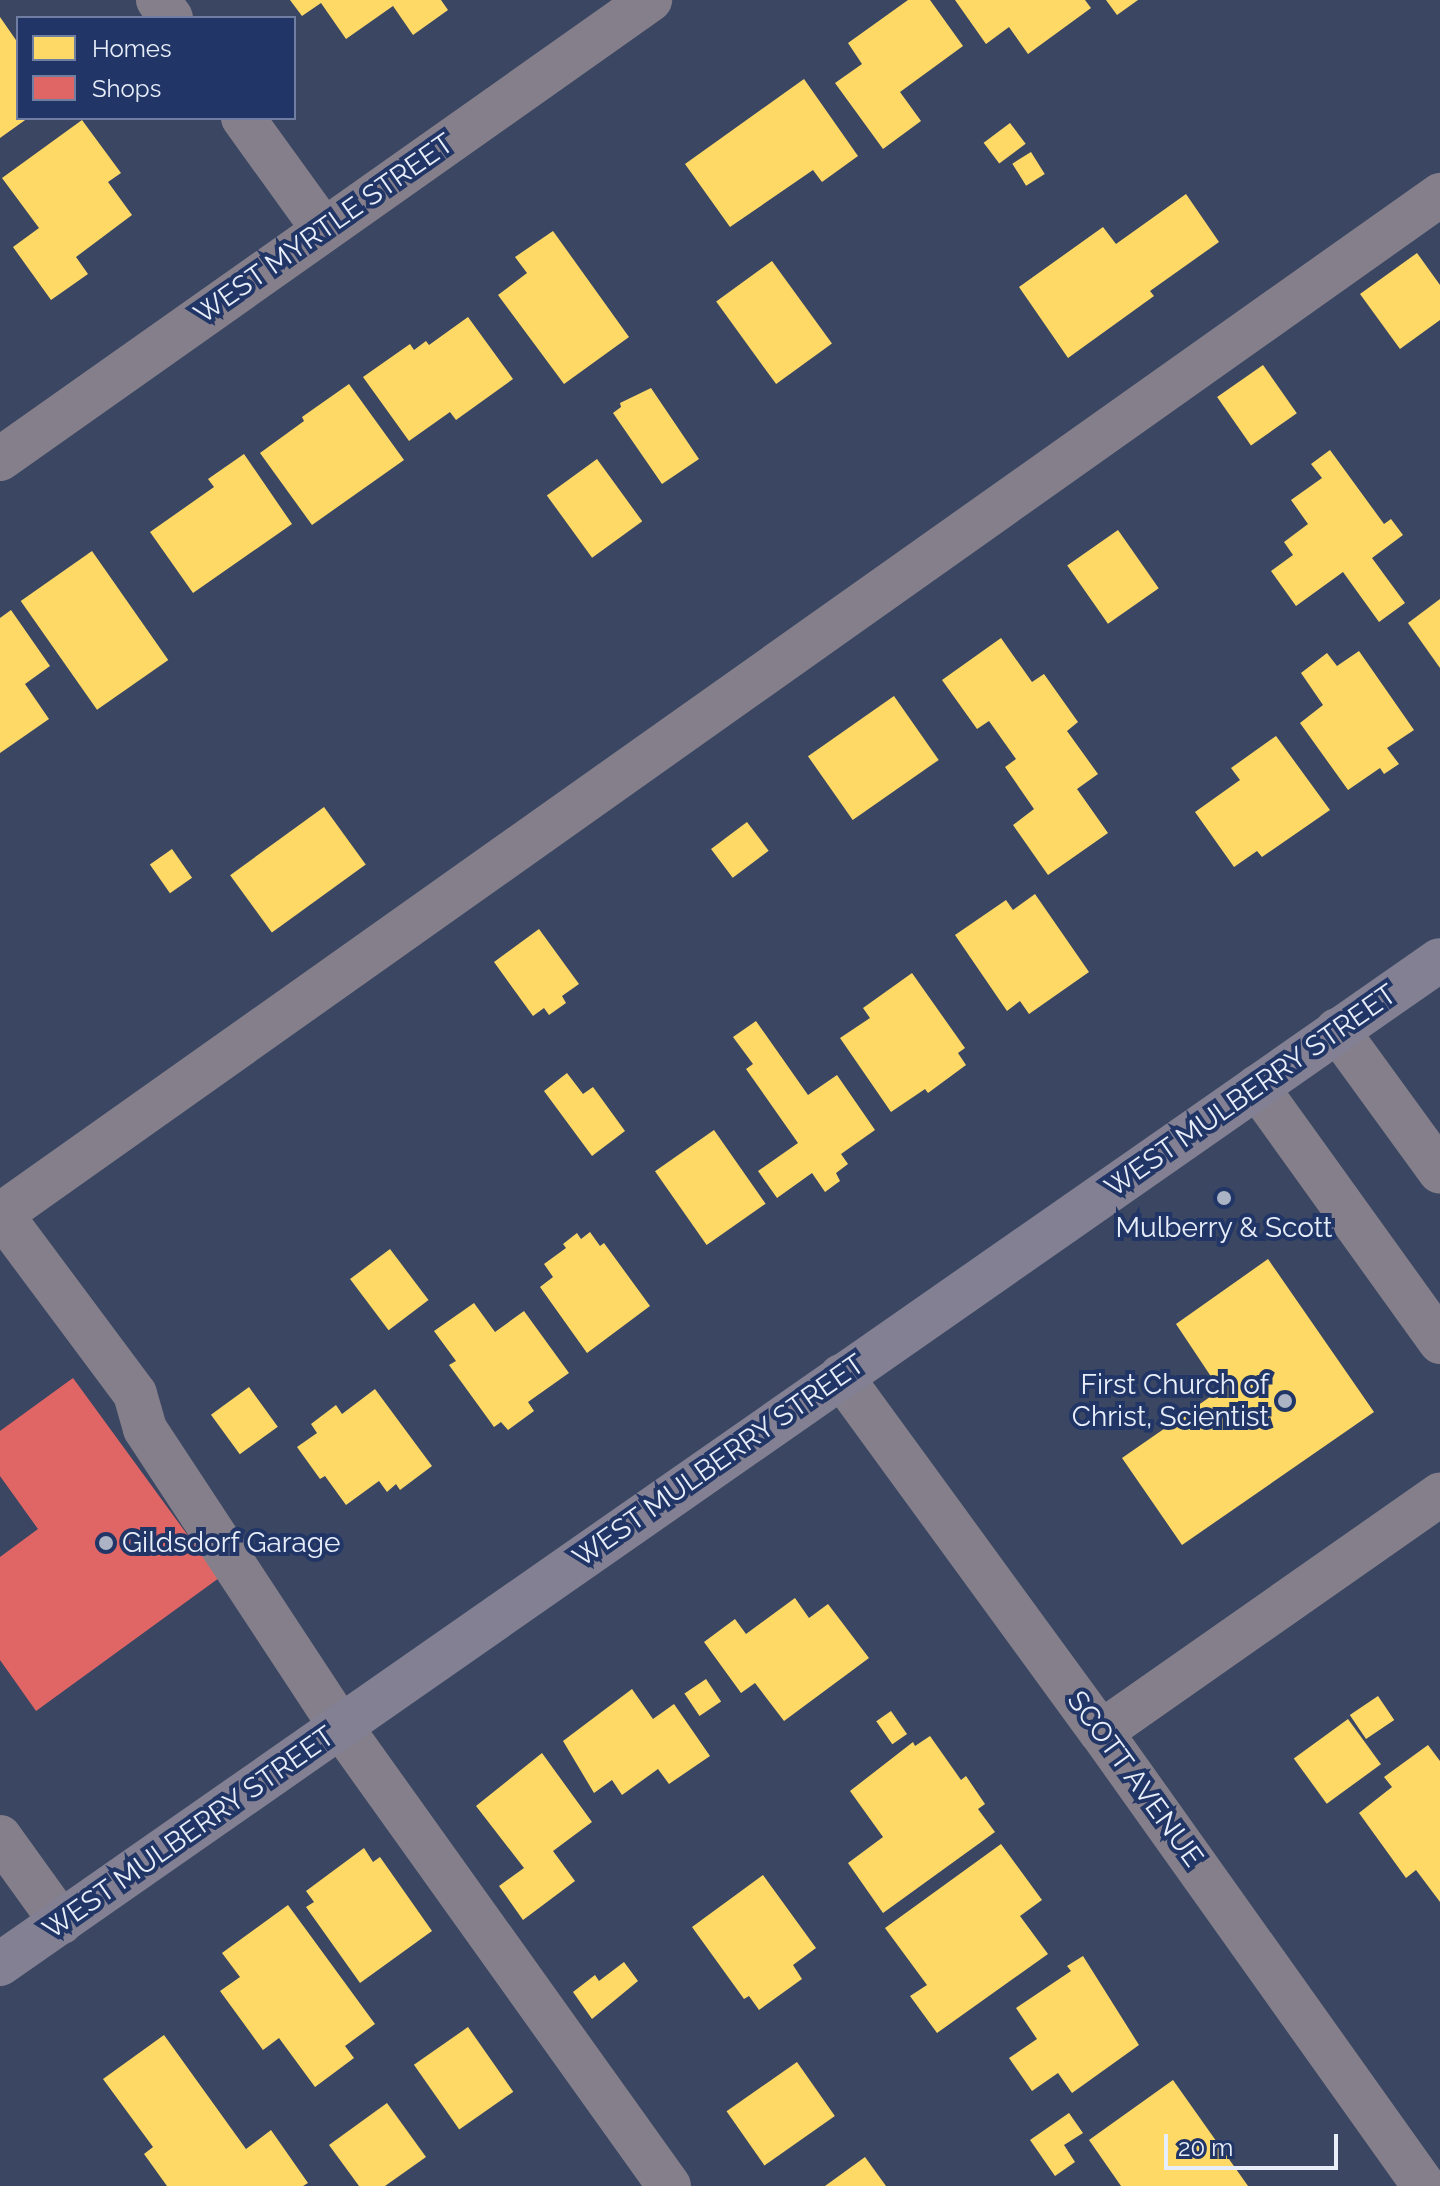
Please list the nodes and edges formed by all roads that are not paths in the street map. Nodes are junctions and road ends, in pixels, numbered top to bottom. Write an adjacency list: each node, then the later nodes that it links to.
1 (650, 0): 4 (street, WEST MYRTLE STREET)
2 (244, 120): 4 (street)
3 (1440, 195): 10 (street)
4 (323, 229): 5 (street, WEST MYRTLE STREET)
5 (0, 459)
6 (1440, 960): 7 (main road, WEST MULBERRY STREET)
7 (1337, 1030): 8 (main road, WEST MULBERRY STREET); 9 (street)
8 (1257, 1087): 11 (street); 12 (main road, WEST MULBERRY STREET)
9 (1440, 1172)
10 (1, 1214): 14 (street)
11 (1440, 1342)
12 (841, 1376): 14 (main road, WEST MULBERRY STREET); 15 (street, SCOTT AVENUE)
13 (1440, 1495): 15 (street)
14 (341, 1727): 17 (main road, WEST MULBERRY STREET); 19 (street)
15 (1101, 1732): 20 (street, SCOTT AVENUE)
16 (0, 1837): 17 (street)
17 (61, 1922): 18 (main road, WEST MULBERRY STREET)
18 (0, 1964)
19 (669, 2186)
20 (1424, 2186)

